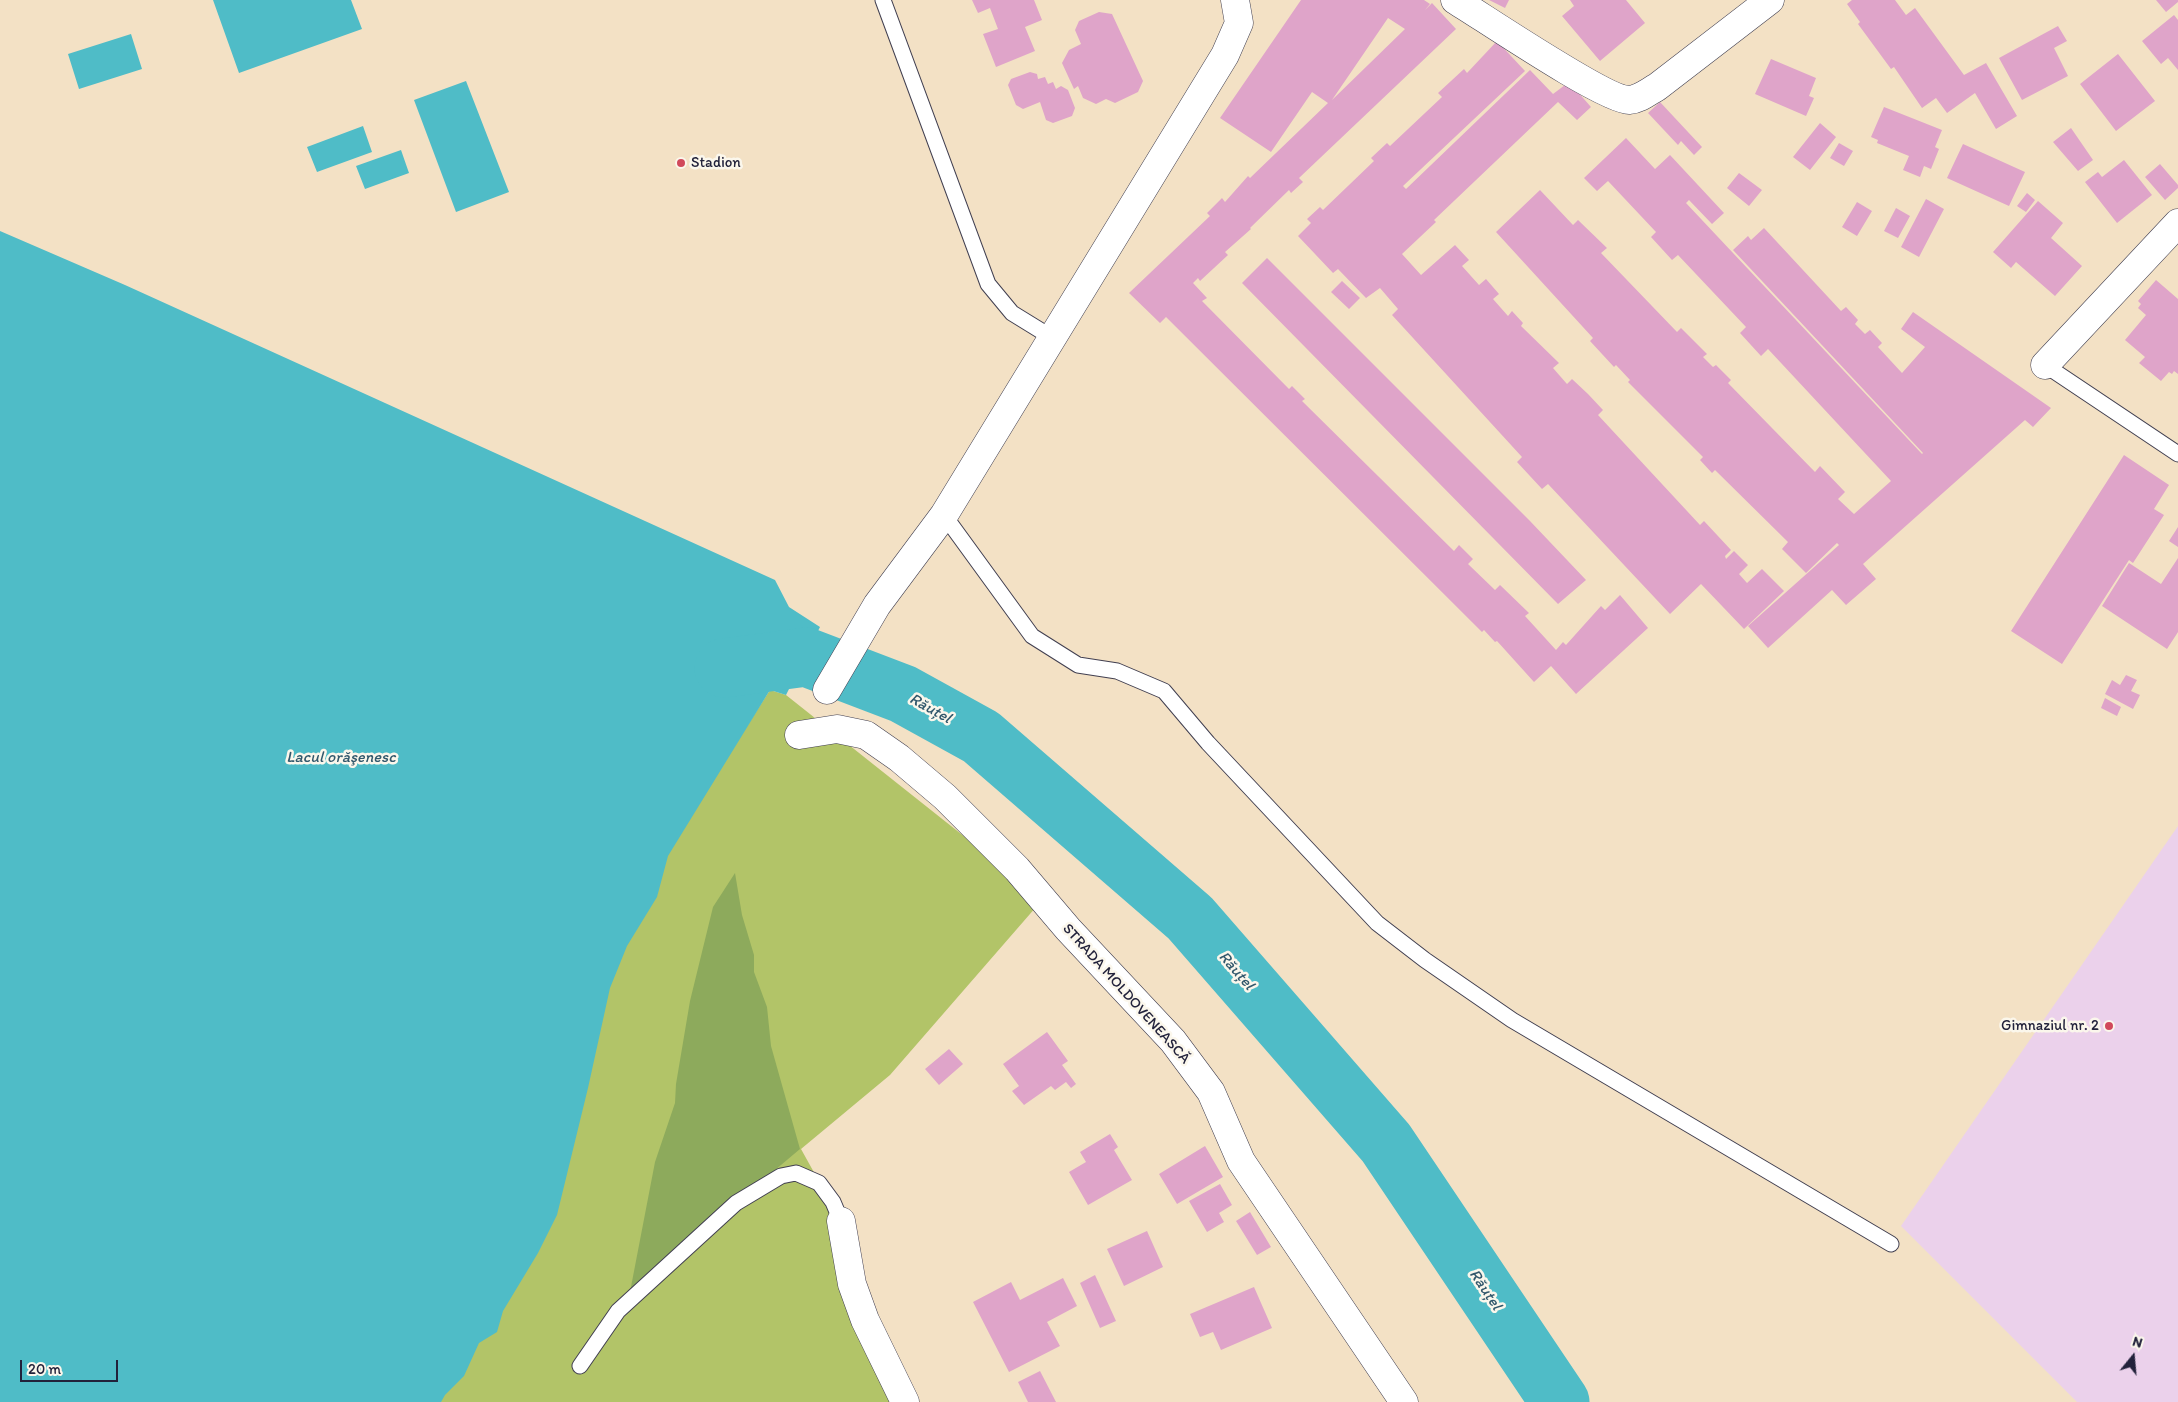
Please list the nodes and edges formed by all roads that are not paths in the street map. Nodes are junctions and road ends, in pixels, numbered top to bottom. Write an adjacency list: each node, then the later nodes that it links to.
1 (883, 0): 6 (lane)
2 (1455, 0): 3 (street)
3 (1770, 0)
4 (1237, 6): 6 (street)
5 (2178, 222): 7 (street)
6 (1051, 336): 9 (street)
7 (2045, 364): 8 (lane)
8 (2178, 454)
9 (944, 516): 10 (street); 13 (lane)
10 (826, 690)
11 (799, 735): 16 (street, STRADA MOLDOVENEASCĂ)
12 (841, 1221): 14 (lane); 15 (street)
13 (1892, 1244)
14 (580, 1366)
15 (905, 1402)
16 (1404, 1402)

